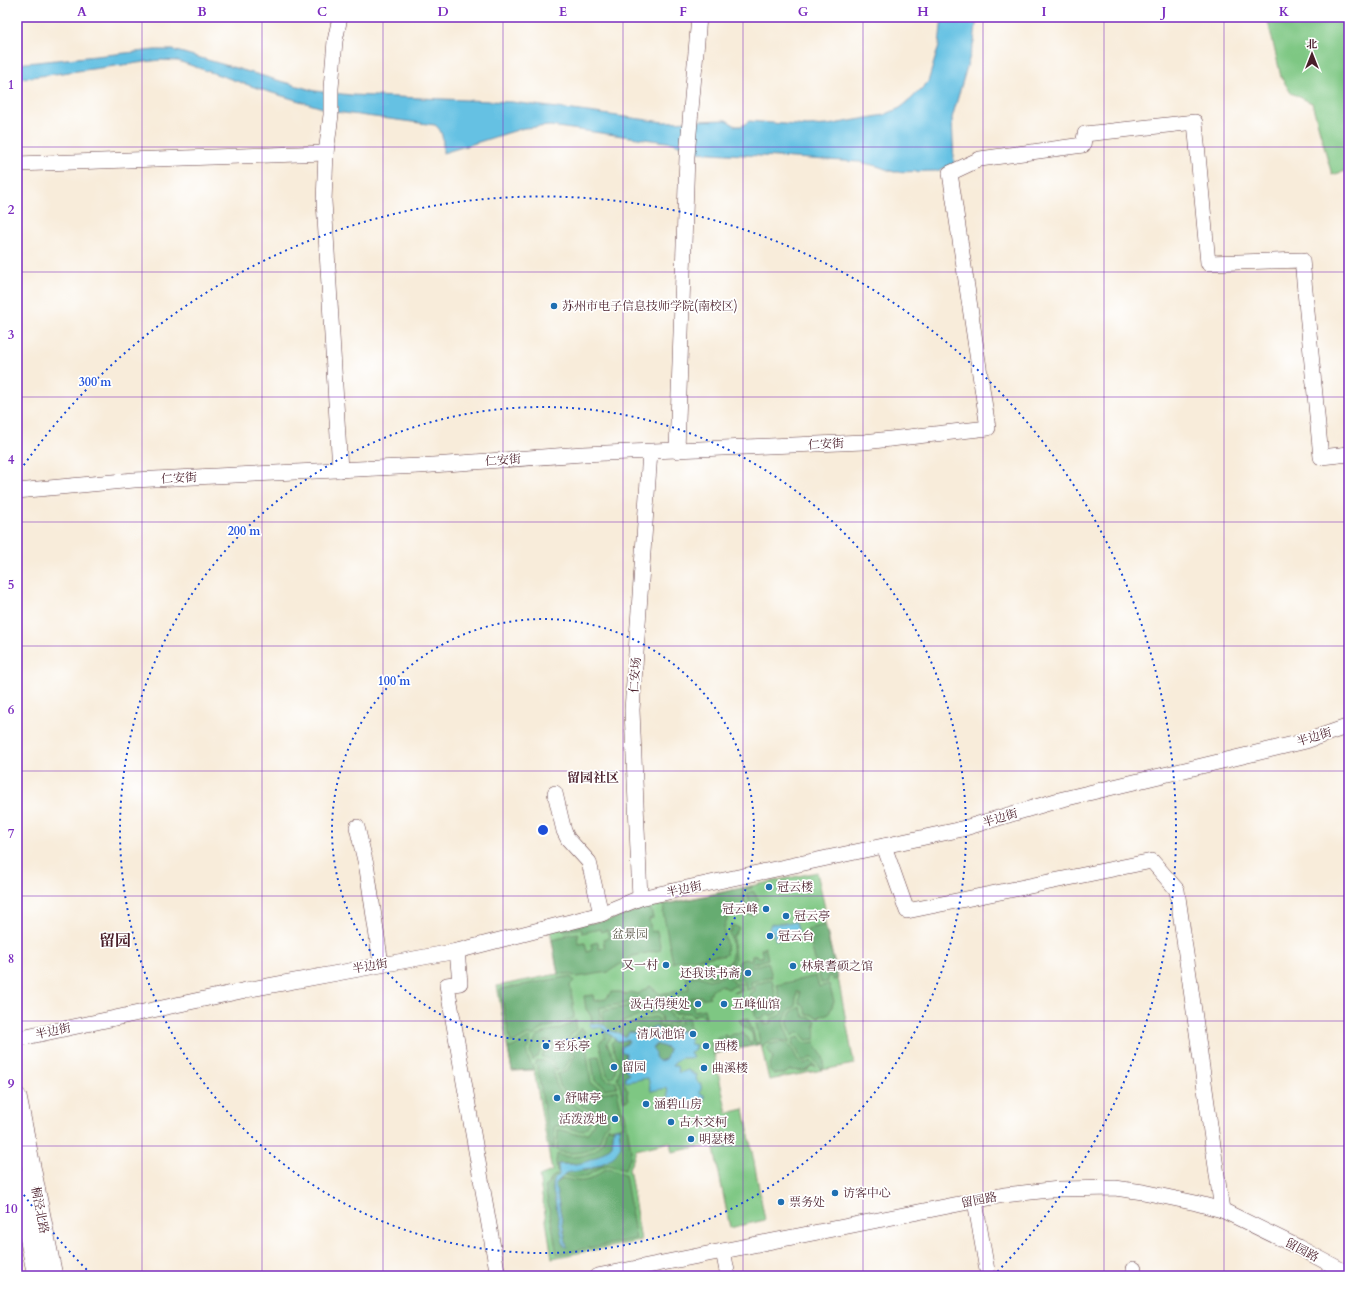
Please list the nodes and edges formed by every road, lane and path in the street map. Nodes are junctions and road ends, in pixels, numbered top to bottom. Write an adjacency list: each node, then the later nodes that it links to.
1 (340, 17): 3 (street)
2 (699, 17): 5 (street)
3 (326, 154): 4 (street); 8 (street)
4 (17, 164)
5 (677, 451): 6 (street, 仁安街); 7 (street, 仁安街)
6 (650, 452): 8 (street, 仁安街); 14 (street, 仁安场)
7 (1349, 454)
8 (340, 470): 9 (street, 仁安街)
9 (17, 491)
10 (1349, 726): 13 (street, 半边街)
11 (555, 793): 15 (street)
12 (357, 827): 17 (street)
13 (884, 846): 14 (street, 半边街); 22 (street)
14 (640, 898): 15 (street, 半边街)
15 (601, 914): 16 (street, 半边街)
16 (457, 952): 17 (street, 半边街); 27 (street)
17 (381, 964): 18 (street, 半边街)
18 (17, 1039)
19 (17, 1097): 26 (main road, 桐泾北路)
20 (17, 1178): 25 (main road, 桐泾北路)
21 (975, 1201): 22 (street, 留园路); 23 (street, 留园路); 30 (street)
22 (1222, 1210): 24 (street, 留园路)
23 (723, 1251): 28 (street, 留园路); 29 (street)
24 (1349, 1274)
25 (37, 1276)
26 (53, 1276)
27 (498, 1276)
28 (597, 1276)
29 (728, 1276)
30 (988, 1276)

